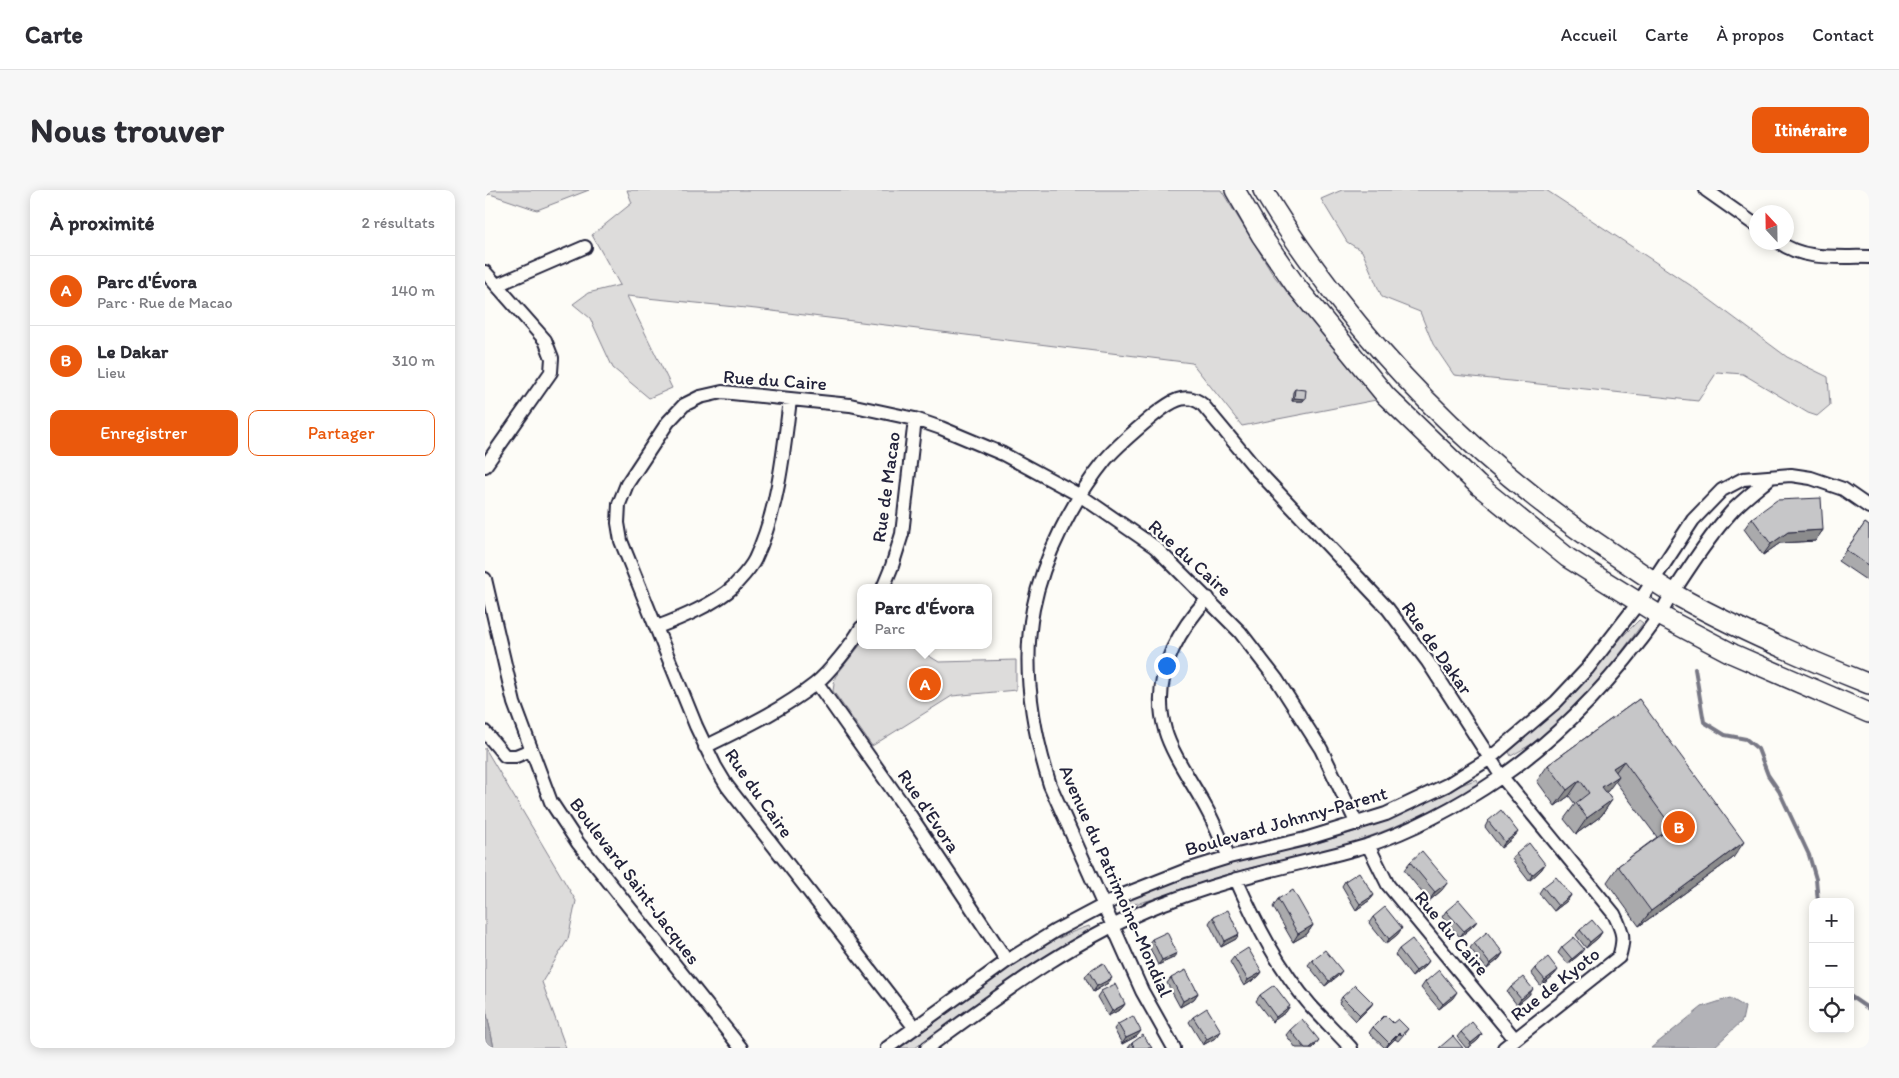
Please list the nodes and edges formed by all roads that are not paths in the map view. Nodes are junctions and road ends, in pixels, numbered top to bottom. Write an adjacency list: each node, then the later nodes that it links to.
1 (1235, 190): 23 (highway)
2 (1263, 190): 19 (highway)
3 (1706, 190): 4 (street)
4 (1723, 195): 5 (street)
5 (1749, 219)
6 (585, 246): 10 (street)
7 (1792, 250): 8 (street)
8 (1869, 257)
9 (485, 272): 10 (street)
10 (497, 285): 14 (street)
11 (1189, 397): 16 (street, Avenue du Patrimoine-Mondial); 33 (street, Rue de Dakar)
12 (790, 399): 13 (street, Rue du Caire); 25 (street); 25 (street, Rue du Caire)
13 (915, 419): 16 (street, Rue du Caire); 20 (street, Rue de Macao)
14 (485, 466)
15 (1770, 478): 17 (street, Boulevard Johnny-Parent); 19 (street, Boulevard Johnny-Parent); 21 (street)
16 (1081, 496): 22 (street, Rue du Caire); 39 (street, Avenue du Patrimoine-Mondial)
17 (1869, 507)
18 (485, 579): 32 (street, Boulevard Saint-Jacques)
19 (1653, 580): 21 (highway); 23 (street, Boulevard Johnny-Parent)
20 (885, 584)
21 (1673, 593): 24 (street); 28 (highway)
22 (1208, 598): 35 (street, Rue du Caire); 37 (street)
23 (1639, 602): 24 (highway); 33 (street, Boulevard Johnny-Parent)
24 (1659, 615): 29 (highway); 34 (street)
25 (657, 627): 31 (street, Rue du Caire)
26 (857, 634): 27 (street)
27 (817, 683): 31 (street); 42 (street, Rue d'Evora)
28 (1869, 684)
29 (1869, 713)
30 (485, 732): 32 (street)
31 (705, 747): 43 (street, Rue du Caire)
32 (531, 750): 46 (street, Boulevard Saint-Jacques)
33 (1489, 758): 34 (street, Rue de Dakar); 35 (street, Boulevard Johnny-Parent)
34 (1502, 777): 36 (street); 41 (street, Rue de Dakar)
35 (1357, 824): 37 (street, Boulevard Johnny-Parent)
36 (1369, 845): 38 (street); 44 (street, Rue du Caire)
37 (1229, 857): 39 (street, Boulevard Johnny-Parent)
38 (1236, 879): 40 (street); 49 (street)
39 (1103, 906): 40 (street, Avenue du Patrimoine-Mondial); 42 (street, Boulevard Johnny-Parent)
40 (1113, 925): 45 (street); 48 (street, Avenue du Patrimoine-Mondial)
41 (1623, 945): 44 (street, Rue de Kyoto)
42 (1007, 961): 43 (street, Boulevard Johnny-Parent)
43 (915, 1028): 47 (street, Boulevard Johnny-Parent)
44 (1515, 1039): 50 (street, Rue de Kyoto)
45 (929, 1047)
46 (741, 1048)
47 (887, 1048)
48 (1174, 1048)
49 (1351, 1048)
50 (1504, 1048)

